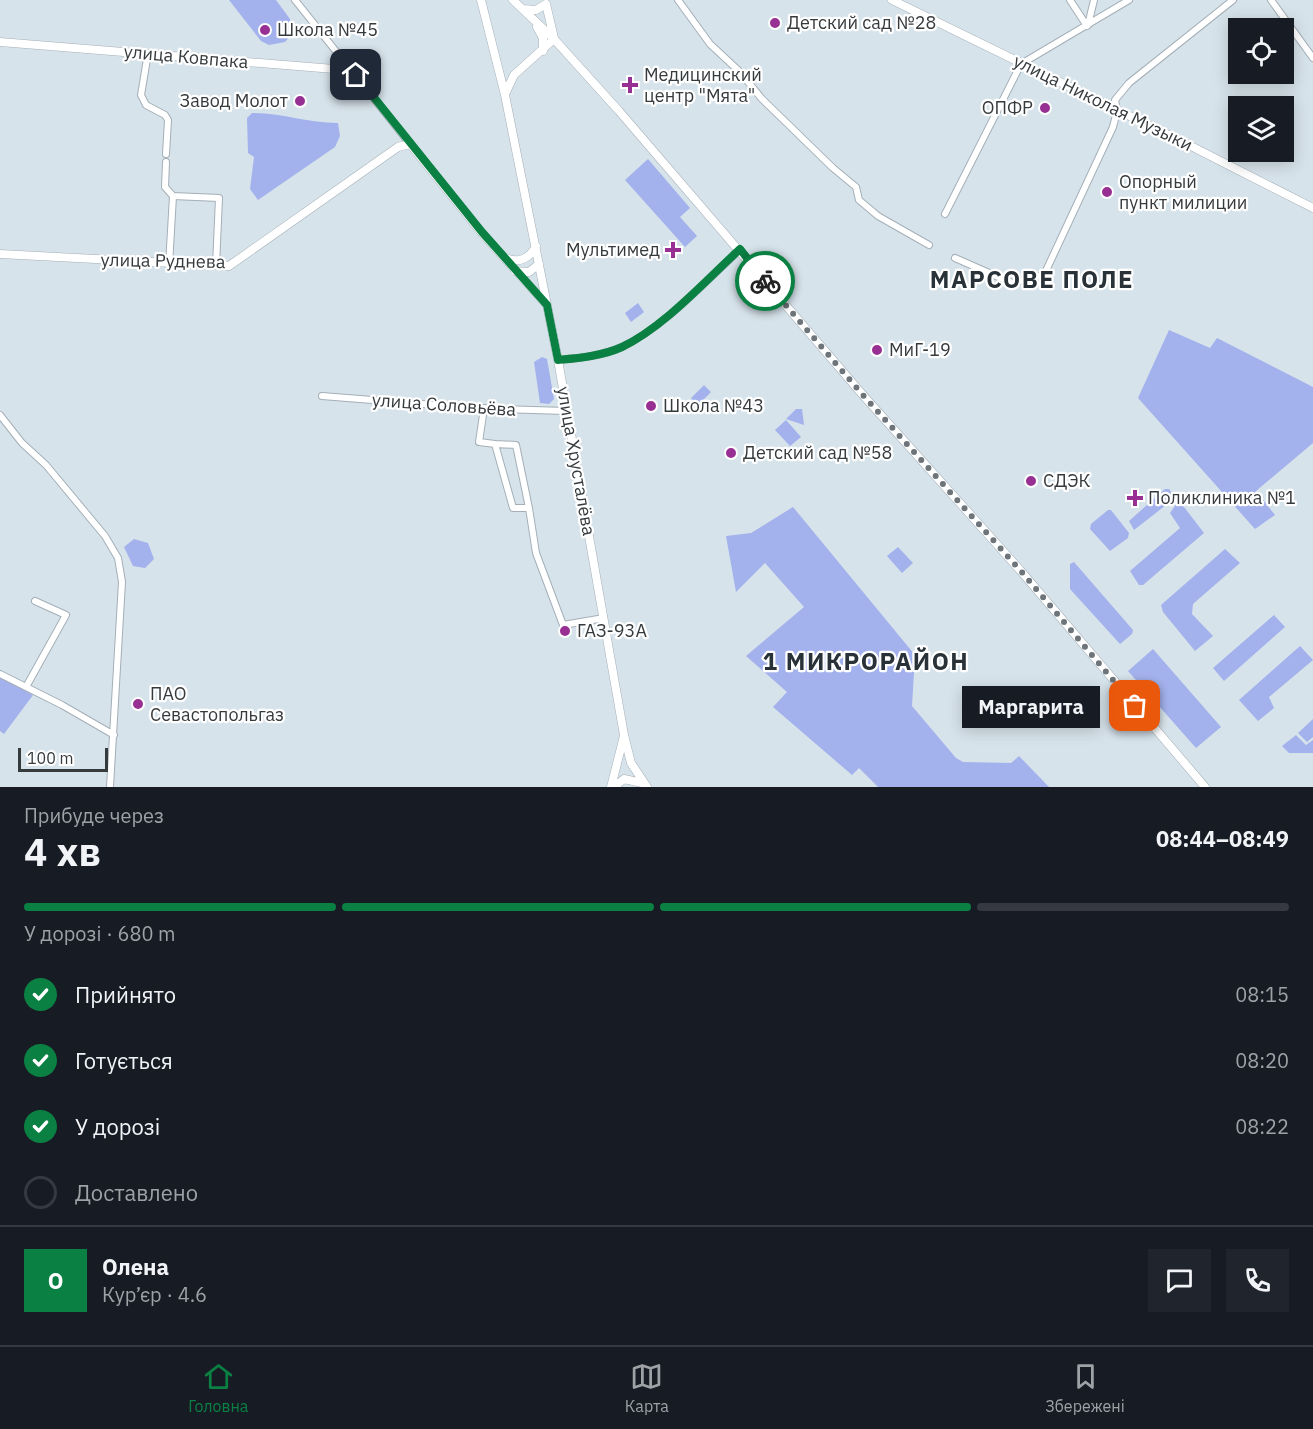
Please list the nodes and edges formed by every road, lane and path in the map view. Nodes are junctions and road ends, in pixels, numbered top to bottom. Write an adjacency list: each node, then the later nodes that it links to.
1 (295, 0): 24 (street)
2 (481, 0): 25 (main road, улица Хрусталёва)
3 (513, 0): 14 (main road)
4 (538, 0): 15 (main road)
5 (678, 0): 35 (street)
6 (892, 0): 13 (main road, улица Николая Музыки)
7 (1070, 0): 17 (street)
8 (1094, 0): 17 (street)
9 (1129, 0): 17 (street)
10 (1233, 0): 26 (street)
11 (1271, 0): 22 (street)
12 (547, 2): 15 (main road); 18 (main road)
13 (902, 2): 23 (main road, улица Николая Музыки)
14 (522, 9): 15 (main road); 16 (main road)
15 (537, 10): 16 (main road)
16 (534, 21): 18 (main road); 20 (main road)
17 (1088, 26): 23 (street)
18 (554, 39): 20 (main road); 37 (main road)
19 (0, 42): 21 (main road, улица Ковпака)
20 (543, 51): 25 (main road)
21 (148, 53): 24 (main road, улица Ковпака); 30 (street)
22 (1313, 58)
23 (1021, 64): 26 (main road, улица Николая Музыки); 34 (street)
24 (366, 88): 27 (street)
25 (506, 95): 36 (main road, улица Хрусталёва)
26 (1117, 111): 33 (main road, улица Николая Музыки); 40 (street)
27 (404, 136): 28 (street); 29 (street, улица Руднева)
28 (410, 144): 29 (main road, улица Руднева); 39 (main road)
29 (398, 147): 43 (main road, улица Руднева)
30 (166, 154)
31 (166, 162): 32 (street)
32 (173, 196): 42 (street); 43 (street)
33 (1313, 208)
34 (945, 214)
35 (929, 245)
36 (536, 246): 39 (main road); 41 (main road, улица Хрусталёва)
37 (740, 249): 46 (street); 63 (main road)
38 (0, 254): 42 (main road, улица Руднева)
39 (502, 255): 44 (main road)
40 (955, 258)
41 (539, 264): 44 (main road); 45 (main road, улица Хрусталёва)
42 (169, 265): 43 (main road, улица Руднева)
43 (216, 266)
44 (515, 271): 45 (main road)
45 (547, 305): 46 (main road, улица Хрусталёва)
46 (558, 360): 49 (main road, улица Хрусталёва)
47 (322, 396): 48 (street, улица Соловьёва)
48 (484, 408): 49 (street, улица Соловьёва); 51 (street)
49 (566, 411): 54 (main road, улица Хрусталёва)
50 (0, 416): 57 (street)
51 (495, 444): 52 (street); 52 (street)
52 (529, 508): 54 (street)
53 (35, 601): 56 (street)
54 (604, 618): 58 (main road, улица Хрусталёва)
55 (0, 674): 56 (street)
56 (26, 687): 57 (street)
57 (114, 735): 62 (street)
58 (624, 735): 59 (main road, улица Хрусталёва); 60 (main road)
59 (631, 763): 60 (main road); 61 (main road, улица Хрусталёва)
60 (613, 784): 61 (main road)
61 (646, 786)
62 (110, 787)
63 (1205, 787)

